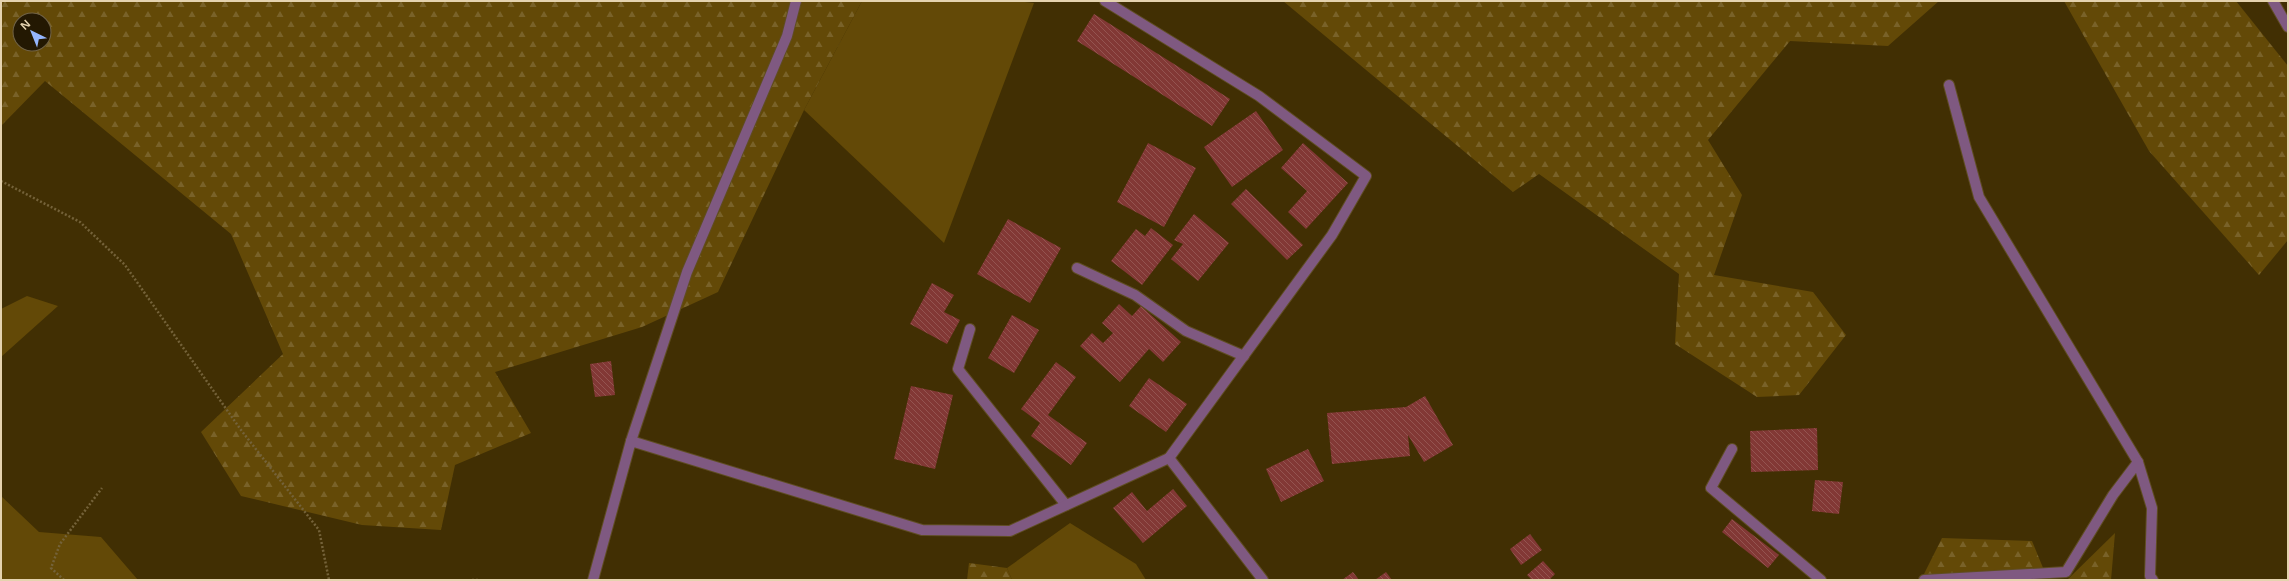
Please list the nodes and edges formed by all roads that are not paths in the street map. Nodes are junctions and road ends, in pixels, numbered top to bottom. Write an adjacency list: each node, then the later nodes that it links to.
1 (796, 1): 9 (street)
2 (1105, 1): 8 (street)
3 (2273, 1): 4 (street)
4 (2288, 27)
5 (1949, 85): 12 (street)
6 (1077, 268): 8 (street)
7 (970, 329): 13 (street)
8 (1244, 356): 11 (street)
9 (631, 441): 13 (street); 14 (street)
10 (1732, 449): 16 (street)
11 (1169, 458): 13 (street); 15 (street)
12 (2138, 462): 17 (street); 18 (street)
13 (1066, 505)
14 (593, 580)
15 (1263, 580)
16 (1821, 580)
17 (1924, 580)
18 (2153, 580)

